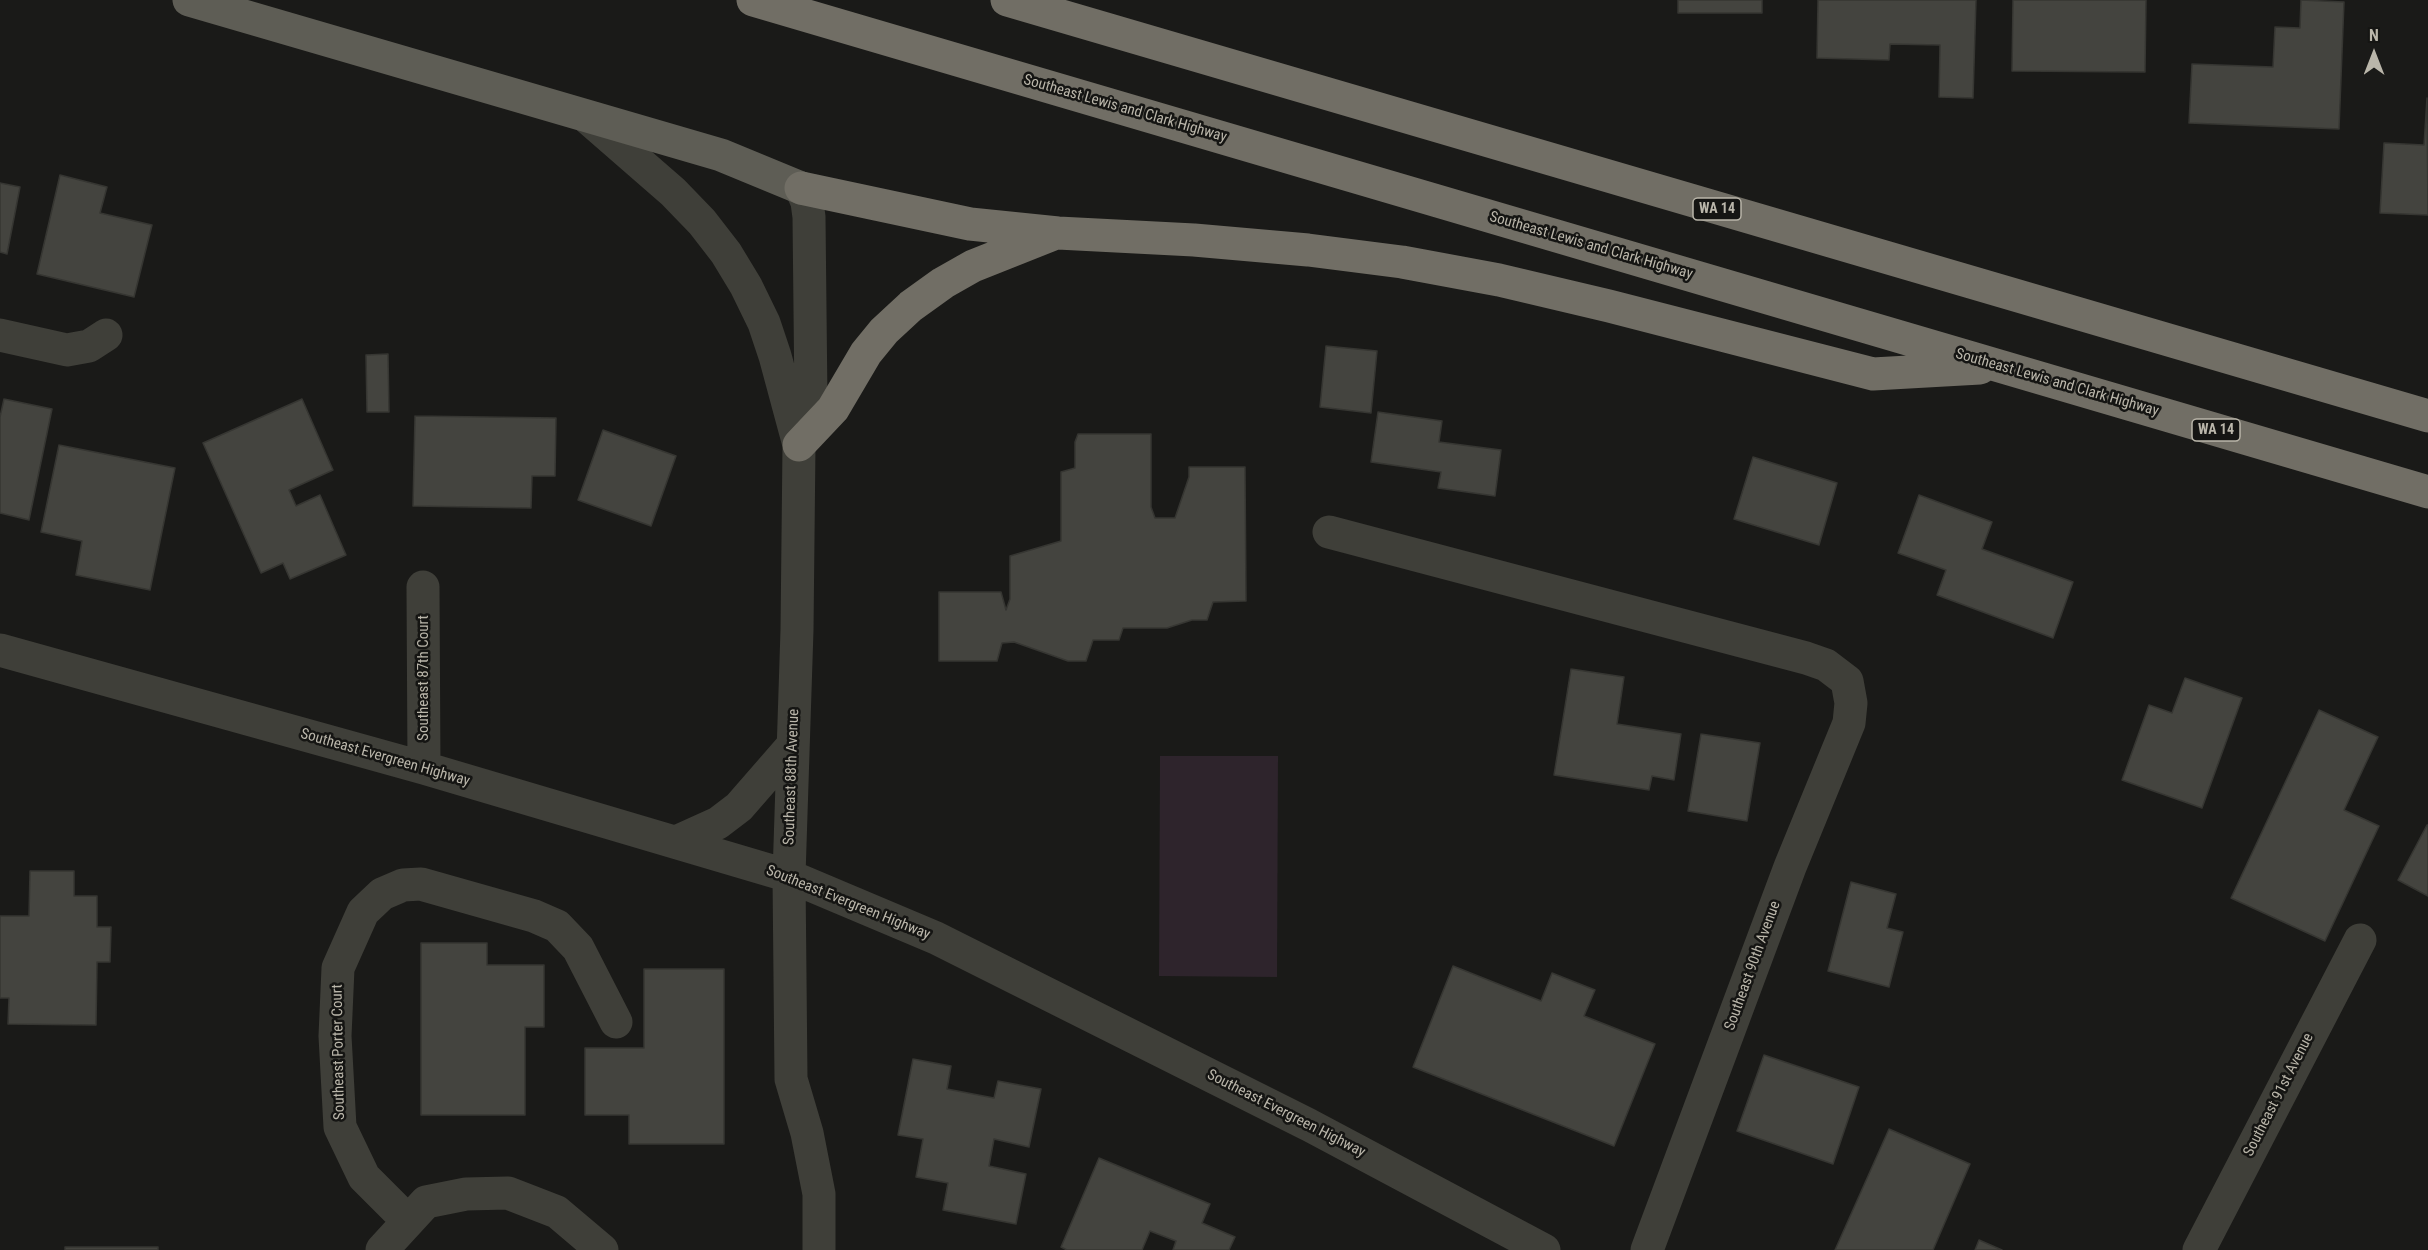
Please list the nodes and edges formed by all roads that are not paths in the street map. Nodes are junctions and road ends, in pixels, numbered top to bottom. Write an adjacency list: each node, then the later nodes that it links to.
1 (189, 0): 4 (main road)
2 (753, 0): 9 (highway, Southeast Lewis and Clark Highway / WA 14)
3 (1007, 0): 10 (highway, WA 14)
4 (588, 118): 5 (main road); 11 (street)
5 (801, 188): 6 (highway); 11 (street)
6 (1058, 233): 9 (highway); 11 (highway)
7 (0, 335): 8 (street)
8 (106, 335)
9 (2004, 367): 12 (highway, Southeast Lewis and Clark Highway / WA 14)
10 (2428, 416)
11 (799, 445): 16 (street, Southeast 88th Avenue)
12 (2428, 492)
13 (1329, 532): 27 (street, Southeast 90th Avenue)
14 (423, 587): 17 (street, Southeast 87th Court)
15 (0, 650): 17 (street, Southeast Evergreen Highway)
16 (794, 745): 18 (street); 19 (street, Southeast 88th Avenue)
17 (424, 768): 18 (street, Southeast Evergreen Highway)
18 (676, 842): 19 (street, Southeast Evergreen Highway)
19 (789, 876): 25 (street, Southeast 88th Avenue); 26 (street, Southeast Evergreen Highway)
20 (2360, 940): 28 (street, Southeast 91st Avenue)
21 (616, 1022): 22 (street, Southeast Porter Court)
22 (408, 1221): 23 (street); 24 (street)
23 (382, 1250)
24 (602, 1250)
25 (819, 1250)
26 (1544, 1250)
27 (1647, 1250)
28 (2199, 1250)

